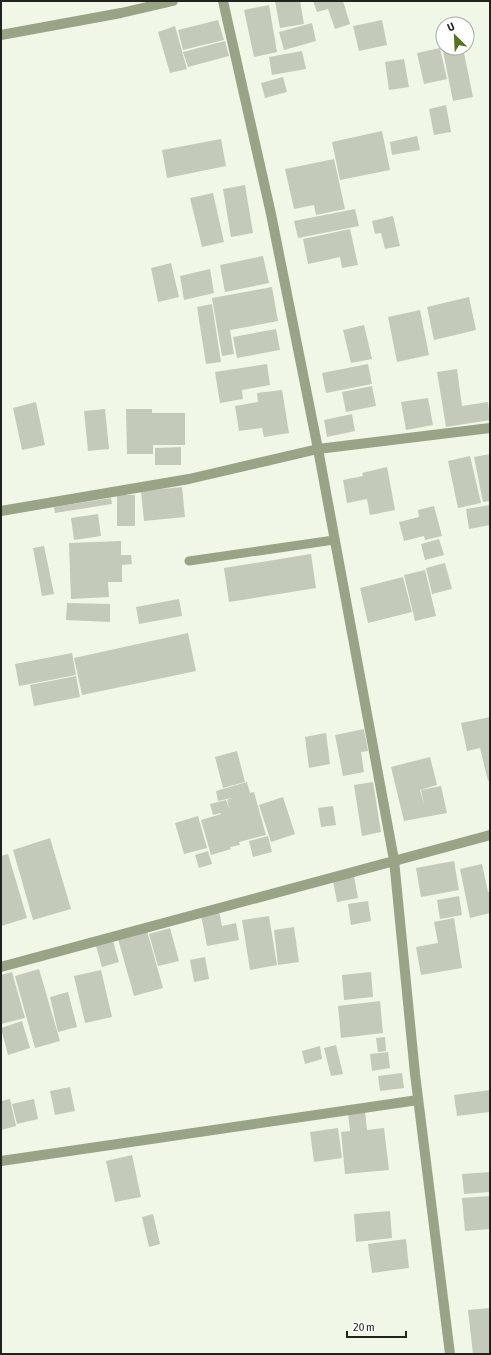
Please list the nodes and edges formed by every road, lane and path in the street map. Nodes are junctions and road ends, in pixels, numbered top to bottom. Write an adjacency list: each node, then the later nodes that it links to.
1 (173, 1): 3 (street)
2 (223, 1): 5 (street)
3 (1, 35)
4 (490, 428): 5 (street)
5 (318, 449): 6 (street); 7 (street)
6 (1, 512)
7 (334, 540): 8 (lane); 10 (street)
8 (189, 561)
9 (490, 835): 10 (street)
10 (394, 860): 11 (street); 12 (street)
11 (1, 968)
12 (418, 1100): 13 (street); 14 (street)
13 (1, 1161)
14 (450, 1354)

